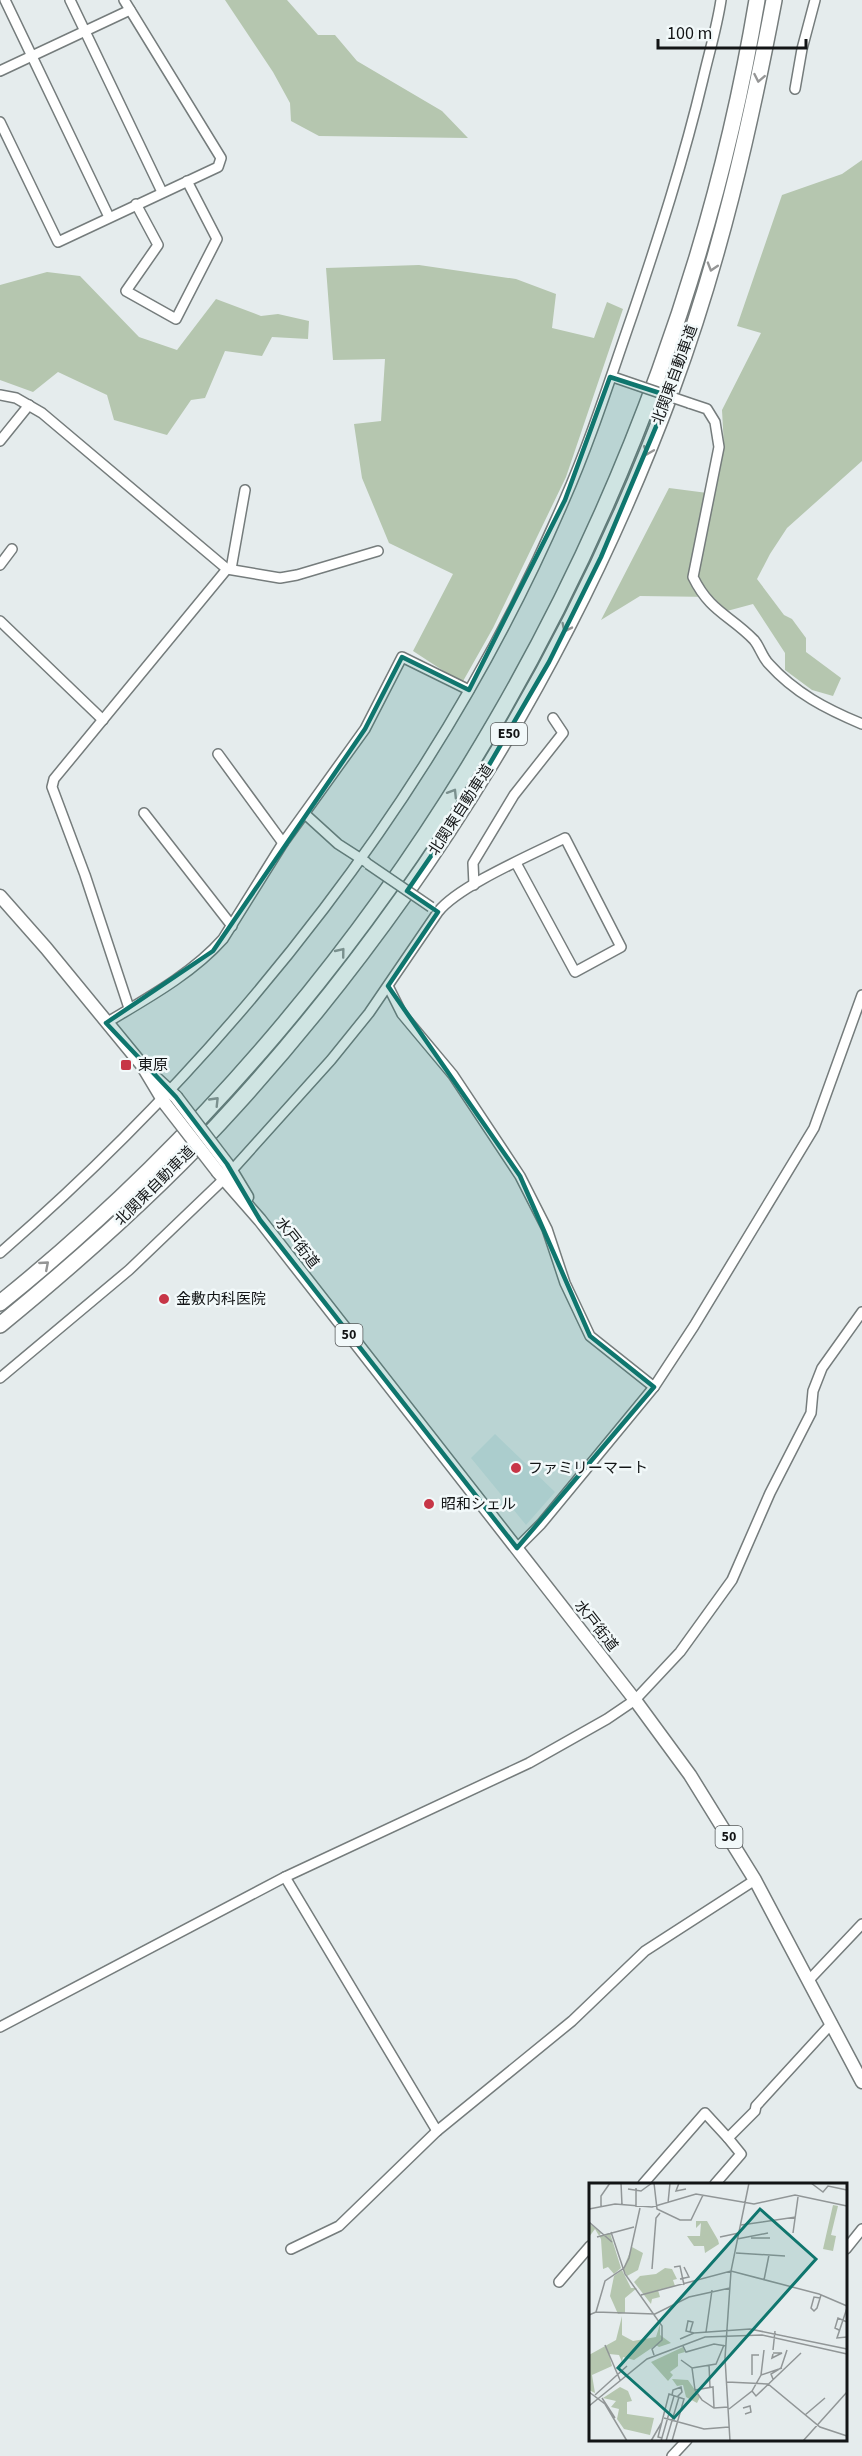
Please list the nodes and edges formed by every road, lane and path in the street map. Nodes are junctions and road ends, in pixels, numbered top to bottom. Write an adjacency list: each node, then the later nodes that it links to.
1 (5, 0): 10 (street)
2 (70, 0): 9 (street)
3 (124, 0): 8 (street)
4 (721, 0): 18 (street)
5 (757, 0): 49 (highway, 北関東自動車道 / E50, one-way to 5)
6 (774, 0): 51 (highway, 北関東自動車道 / E50, one-way to 51)
7 (815, 0): 12 (street)
8 (130, 10): 9 (street); 14 (street)
9 (84, 30): 10 (street); 15 (street)
10 (32, 56): 11 (street); 17 (street)
11 (0, 71)
12 (795, 89)
13 (0, 122): 17 (street)
14 (187, 181): 15 (street); 16 (street)
15 (162, 192): 16 (street)
16 (136, 204): 17 (street)
17 (110, 217)
18 (613, 377): 28 (street); 31 (street, bridge)
19 (0, 395): 20 (street)
20 (29, 405): 21 (street); 26 (street)
21 (0, 441)
22 (245, 490): 26 (street)
23 (12, 549): 25 (street)
24 (378, 551): 26 (street)
25 (0, 565)
26 (229, 569): 30 (street)
27 (0, 621): 30 (street)
28 (469, 690): 34 (street); 36 (street)
29 (553, 718): 38 (street)
30 (104, 720): 44 (street)
31 (862, 724)
32 (218, 754): 35 (street)
33 (144, 813): 41 (street)
34 (305, 814): 35 (street); 36 (street)
35 (283, 843): 41 (street)
36 (365, 861): 40 (street, bridge); 46 (street)
37 (516, 862): 37 (street); 38 (street)
38 (474, 885): 40 (street)
39 (0, 896): 45 (main road, 水戸街道 / 50)
40 (434, 910): 42 (street)
41 (232, 926): 44 (street)
42 (387, 987): 47 (street); 53 (street)
43 (862, 995): 53 (street)
44 (129, 1008): 45 (street)
45 (106, 1023): 46 (main road, 水戸街道 / 50)
46 (168, 1097): 47 (main road, 水戸街道 / 50, bridge); 48 (street)
47 (225, 1172): 52 (street); 54 (main road, 水戸街道 / 50)
48 (0, 1253)
49 (0, 1303)
50 (862, 1312): 55 (street)
51 (0, 1325)
52 (0, 1378)
53 (654, 1387): 54 (street)
54 (517, 1548): 55 (main road, 水戸街道 / 50)
55 (635, 1700): 56 (street); 57 (main road, 水戸街道 / 50)
56 (285, 1877): 61 (street); 63 (street)
57 (755, 1880): 59 (main road, 水戸街道 / 50); 63 (street)
58 (862, 1924): 59 (street)
59 (809, 1980): 60 (main road, 水戸街道 / 50)
60 (832, 2023): 62 (main road, 水戸街道 / 50); 64 (street)
61 (0, 2027)
62 (862, 2082)
63 (437, 2131): 68 (street)
64 (728, 2138): 65 (street); 66 (street)
65 (644, 2183)
66 (716, 2183)
67 (862, 2229): 70 (street)
68 (291, 2248)
69 (589, 2248): 71 (street)
70 (847, 2248)
71 (559, 2283)
72 (685, 2441): 73 (street)
73 (672, 2456)

